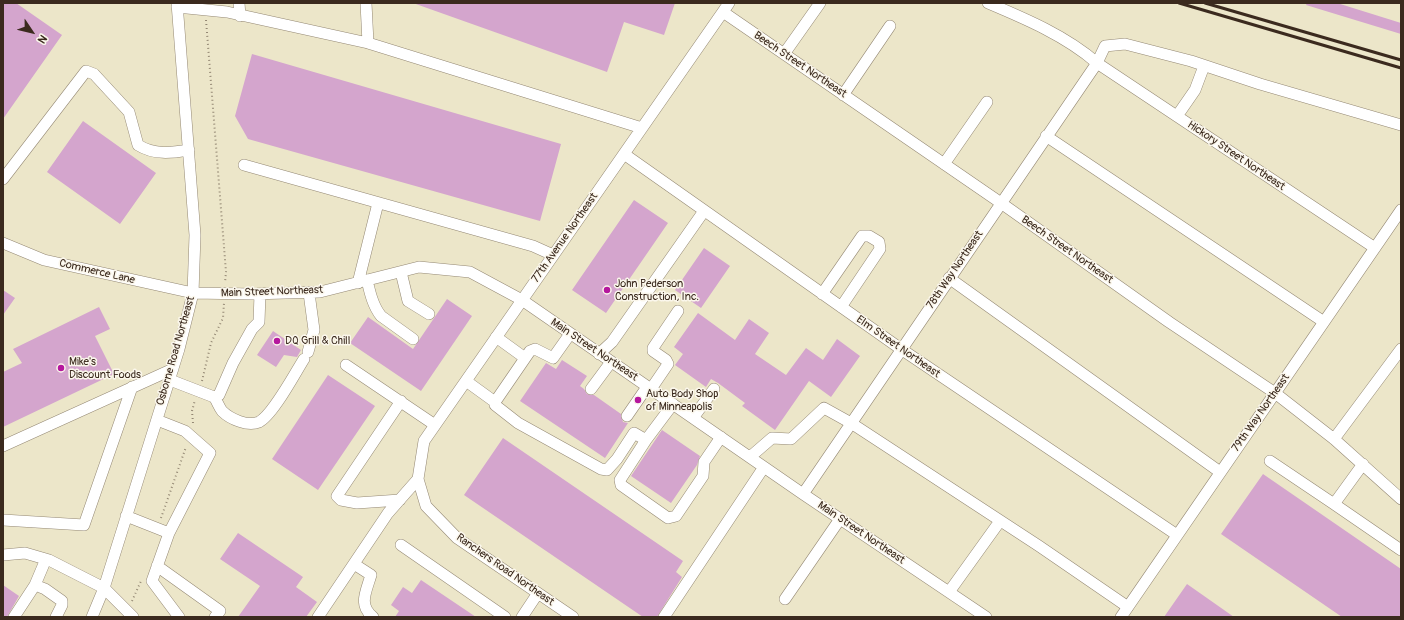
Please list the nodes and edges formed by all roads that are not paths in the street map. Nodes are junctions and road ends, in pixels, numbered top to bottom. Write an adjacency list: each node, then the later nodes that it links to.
1 (239, 3): 7 (street)
2 (366, 3): 9 (street)
3 (820, 3): 10 (street)
4 (988, 3): 11 (street, Hickory Street Northeast)
5 (177, 5): 7 (street); 19 (street, Osborne Road Northeast)
6 (726, 8): 10 (street, Beech Street Northeast); 17 (street, 77th Avenue Northeast)
7 (240, 16): 9 (street)
8 (890, 26): 13 (street)
9 (368, 43): 17 (street)
10 (784, 54): 13 (street, Beech Street Northeast)
11 (1097, 63): 12 (street, 78th Way Northeast); 15 (street, Hickory Street Northeast); 18 (street, 78th Way Northeast)
12 (1204, 66): 15 (street); 16 (street)
13 (843, 94): 21 (street, Beech Street Northeast)
14 (987, 102): 21 (street)
15 (1177, 116): 29 (street, Hickory Street Northeast)
16 (1401, 126)
17 (642, 128): 20 (street, 77th Avenue Northeast)
18 (1046, 136): 25 (street, 78th Way Northeast); 42 (street)
19 (188, 150): 23 (street); 34 (street, Osborne Road Northeast)
20 (624, 154): 27 (street, Elm Street Northeast); 30 (street, 77th Avenue Northeast)
21 (944, 164): 25 (street, Beech Street Northeast)
22 (244, 165): 24 (street)
23 (3, 179)
24 (378, 202): 30 (street); 33 (street)
25 (1001, 203): 32 (street, 78th Way Northeast); 58 (street, Beech Street Northeast)
26 (1401, 210): 29 (street, 79th Way Northeast)
27 (704, 212): 37 (street, Elm Street Northeast); 48 (street)
28 (3, 243): 34 (street, Commerce Lane)
29 (1375, 248): 42 (street, 79th Way Northeast)
30 (553, 255): 38 (street, 77th Avenue Northeast)
31 (401, 272): 33 (street, Main Street Northeast); 38 (street, Main Street Northeast); 41 (street)
32 (950, 278): 47 (street, 78th Way Northeast); 76 (street)
33 (363, 281): 35 (street, Main Street Northeast); 45 (street)
34 (193, 293): 36 (street, Main Street Northeast); 52 (street, Osborne Road Northeast)
35 (309, 293): 36 (street, Main Street Northeast); 59 (street)
36 (260, 294): 59 (street)
37 (822, 294): 39 (street, Elm Street Northeast); 39 (street)
38 (522, 300): 43 (street, Main Street Northeast); 44 (street, 77th Avenue Northeast)
39 (841, 307): 47 (street, Elm Street Northeast)
40 (678, 311): 55 (street)
41 (429, 314)
42 (1324, 322): 58 (street, 79th Way Northeast)
43 (570, 334): 48 (street, Main Street Northeast); 49 (street)
44 (496, 337): 49 (street); 53 (street, 77th Avenue Northeast)
45 (413, 339)
46 (1401, 349): 69 (street)
47 (901, 350): 66 (street, 78th Way Northeast); 87 (street, Elm Street Northeast)
48 (599, 354): 50 (street, Main Street Northeast)
49 (525, 358): 61 (street)
50 (611, 362): 55 (street, Main Street Northeast); 56 (street)
51 (346, 365): 60 (street)
52 (171, 375): 54 (street); 59 (street); 65 (street, Osborne Road Northeast)
53 (466, 381): 61 (street); 67 (street, 77th Avenue Northeast)
54 (132, 387): 71 (street); 84 (street)
55 (649, 388): 62 (street, Main Street Northeast); 63 (street)
56 (591, 389)
57 (714, 389): 64 (street)
58 (1275, 393): 69 (street, Beech Street Northeast); 76 (street, 79th Way Northeast)
59 (214, 397)
60 (401, 401): 67 (street); 80 (street)
61 (495, 402): 70 (street)
62 (673, 404): 64 (street, Main Street Northeast); 70 (street)
63 (627, 416)
64 (693, 418): 68 (street, Main Street Northeast)
65 (157, 420): 82 (street, Osborne Road Northeast); 86 (street)
66 (851, 423): 72 (street); 78 (street, 78th Way Northeast); 85 (street)
67 (435, 424): 77 (street, 77th Avenue Northeast)
68 (720, 437): 70 (street); 72 (street, Main Street Northeast)
69 (1334, 439): 74 (street, Beech Street Northeast)
70 (646, 440)
71 (3, 446)
72 (750, 457): 75 (street, Main Street Northeast)
73 (1270, 461): 81 (street)
74 (1363, 464): 79 (street, Beech Street Northeast); 81 (street)
75 (764, 467): 78 (street, Main Street Northeast); 111 (street)
76 (1220, 472): 87 (street, 79th Way Northeast)
77 (418, 479): 80 (street); 97 (street, Ranchers Road Northeast)
78 (803, 494): 83 (street, Main Street Northeast)
79 (1401, 499)
80 (400, 500): 92 (street)
81 (1334, 504): 89 (street)
82 (126, 516): 86 (street); 95 (street, Osborne Road Northeast)
83 (840, 519): 96 (street, Main Street Northeast); 98 (street)
84 (3, 520)
85 (1000, 521): 96 (street); 99 (street)
86 (169, 533): 93 (street)
87 (1177, 535): 99 (street, 79th Way Northeast)
88 (401, 545): 108 (street)
89 (1401, 550)
90 (3, 555): 91 (street)
91 (46, 559): 94 (street); 95 (street)
92 (354, 564): 106 (street); 107 (street)
93 (157, 566): 104 (street); 105 (street)
94 (35, 585): 100 (street); 101 (street)
95 (104, 588): 102 (street, Osborne Road Northeast); 103 (street)
96 (949, 592): 112 (street, Main Street Northeast)
97 (538, 593): 109 (street); 110 (street, Ranchers Road Northeast)
98 (785, 599)
99 (1128, 607): 113 (street, 79th Way Northeast)
100 (14, 617)
101 (56, 617)
102 (92, 617)
103 (133, 617)
104 (179, 617)
105 (215, 617)
106 (318, 617)
107 (374, 617)
108 (505, 617)
109 (522, 617)
110 (573, 617)
111 (664, 617)
112 (986, 617)
113 (1121, 617)

